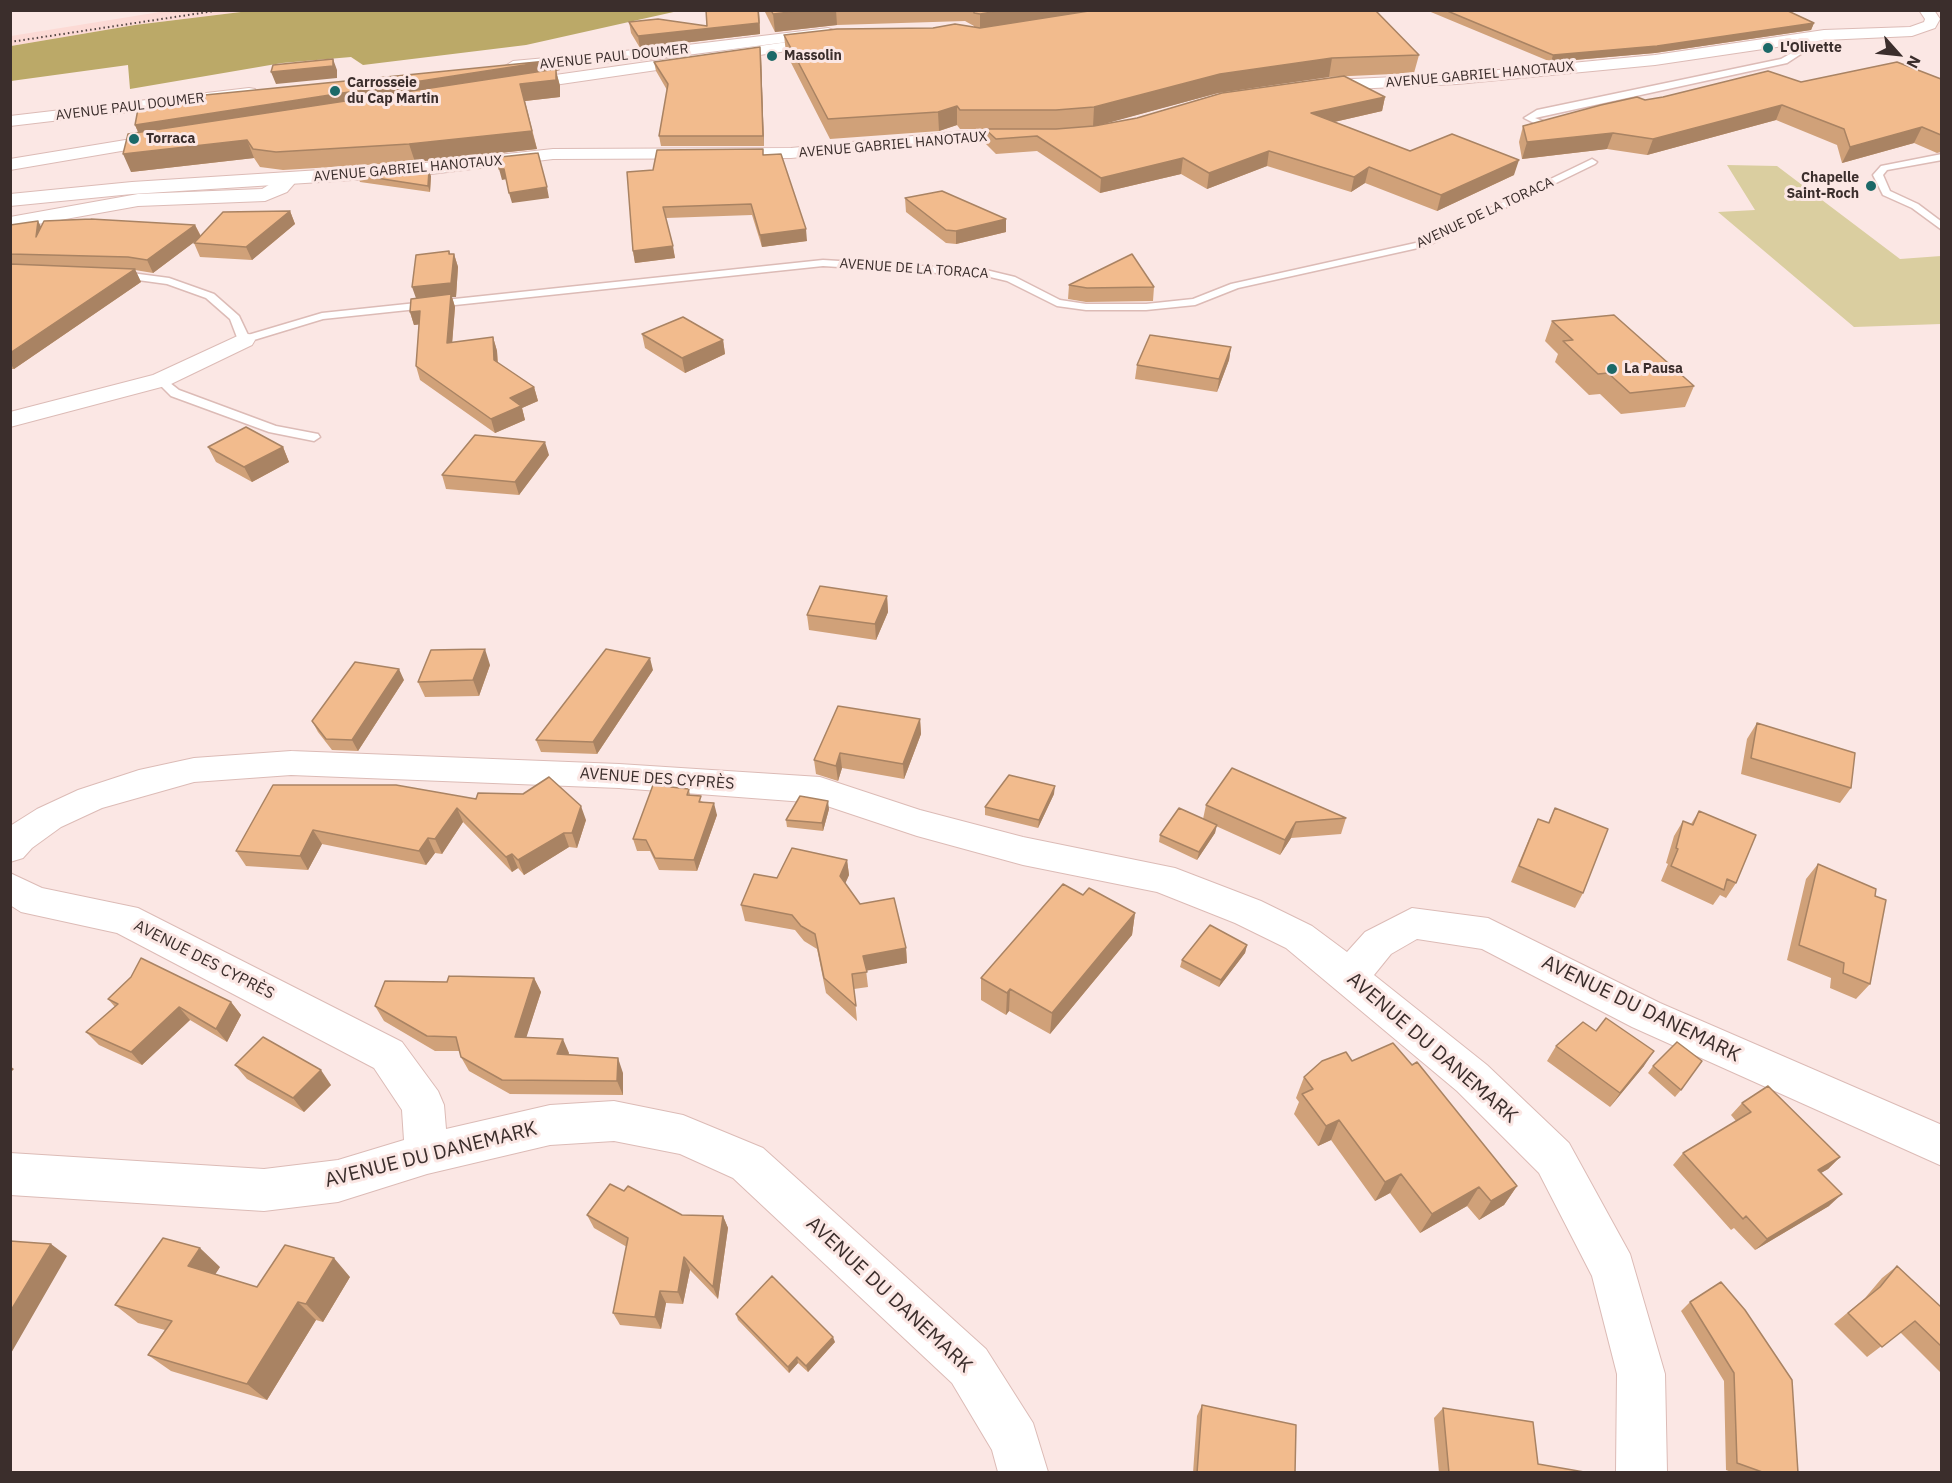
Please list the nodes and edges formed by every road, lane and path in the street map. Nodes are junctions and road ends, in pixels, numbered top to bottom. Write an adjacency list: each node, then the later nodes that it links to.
1 (1926, 10): 2 (main road, AVENUE GABRIEL HANOTAUX)
2 (1787, 40): 4 (main road, AVENUE GABRIEL HANOTAUX); 8 (lane)
3 (495, 68): 5 (main road, AVENUE PAUL DOUMER)
4 (1297, 87)
5 (495, 89)
6 (264, 92): 7 (main road, AVENUE PAUL DOUMER)
7 (10, 121)
8 (1568, 122)
9 (184, 136): 13 (main road)
10 (1044, 137): 14 (main road, AVENUE GABRIEL HANOTAUX)
11 (1941, 157): 17 (lane)
12 (1592, 162): 19 (lane, AVENUE DE LA TORACA)
13 (10, 165)
14 (287, 180): 15 (main road, AVENUE GABRIEL HANOTAUX); 16 (main road)
15 (10, 200)
16 (10, 223)
17 (1941, 227)
18 (102, 274): 19 (lane)
19 (244, 340): 20 (main road, AVENUE DE LA TORACA)
20 (161, 380): 21 (main road, AVENUE DE LA TORACA); 22 (lane)
21 (10, 420)
22 (314, 436)
23 (13, 836): 25 (main road, AVENUE DES CYPRÈS)
24 (10, 887): 28 (main road, AVENUE DES CYPRÈS)
25 (1299, 936): 26 (main road, AVENUE DU DANEMARK)
26 (1350, 976): 27 (main road, AVENUE DU DANEMARK); 31 (main road, AVENUE DU DANEMARK)
27 (1941, 1146)
28 (427, 1154): 29 (main road, AVENUE DU DANEMARK); 30 (main road, AVENUE DU DANEMARK)
29 (10, 1174)
30 (1023, 1473)
31 (1641, 1473)

